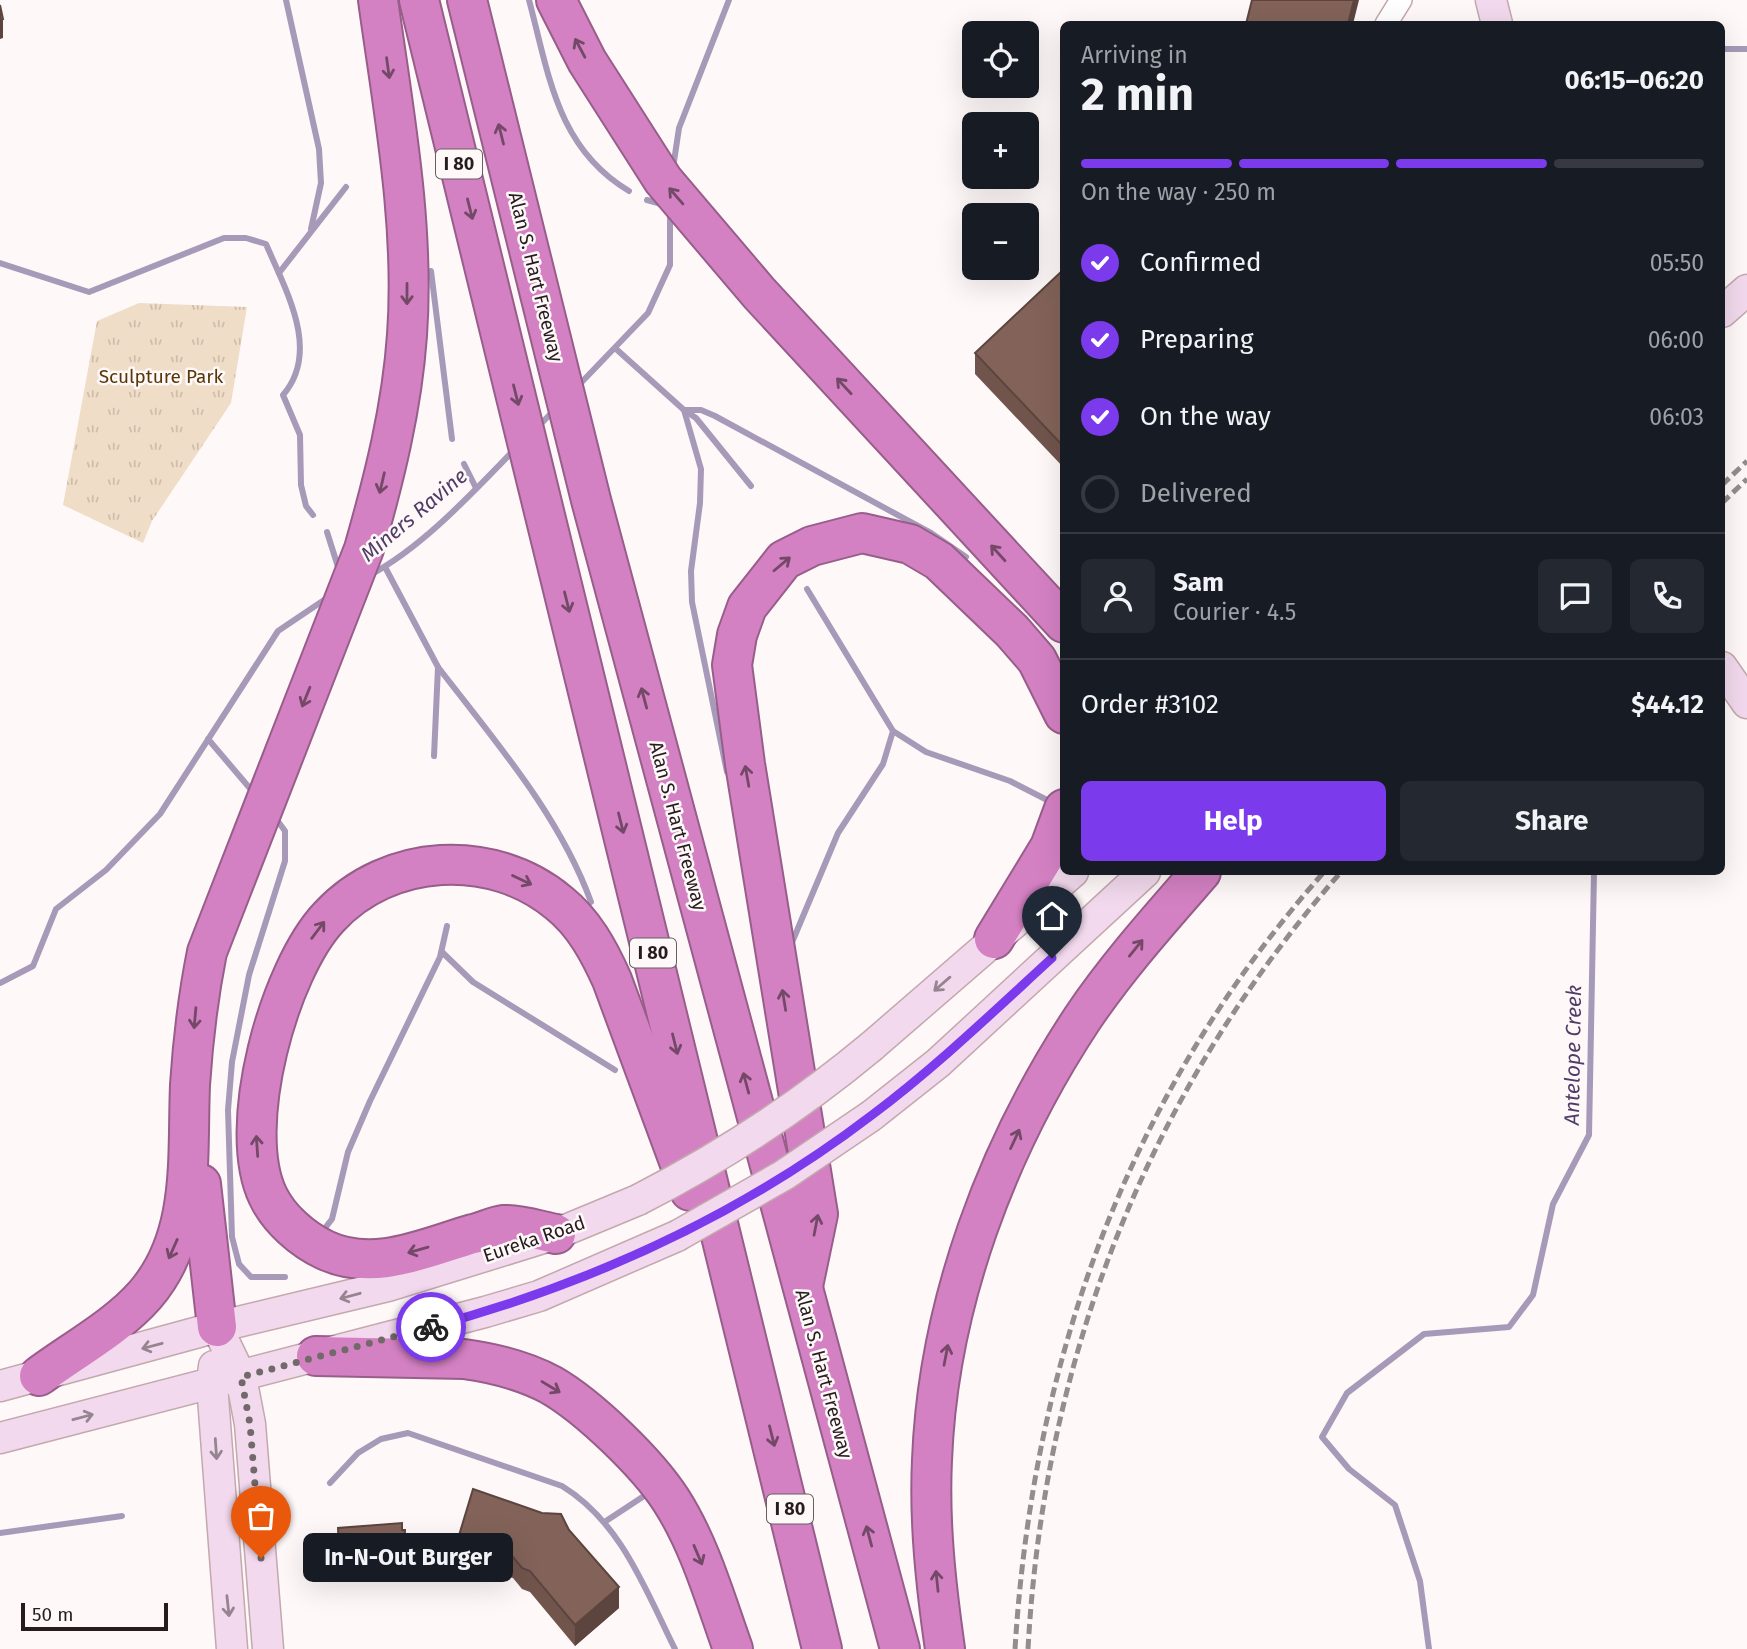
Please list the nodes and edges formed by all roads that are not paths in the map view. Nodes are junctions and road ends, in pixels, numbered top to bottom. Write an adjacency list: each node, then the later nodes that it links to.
1 (378, 0): 20 (highway, one-way to 20)
2 (419, 0): 25 (highway, I 80, one-way to 25)
3 (467, 0): 22 (highway, Alan S. Hart Freeway / I 80, one-way to 3)
4 (556, 0): 11 (highway, one-way to 4)
5 (1401, 0): 7 (street)
6 (1491, 0): 8 (main road)
7 (1388, 21)
8 (1496, 21)
9 (1747, 290): 10 (main road)
10 (1725, 309)
11 (1060, 619)
12 (1725, 671): 13 (main road)
13 (1747, 703)
14 (1060, 706): 22 (highway, one-way to 14)
15 (1060, 821): 19 (highway)
16 (1069, 875): 19 (main road, Eureka Road)
17 (1142, 875): 24 (main road, bridge)
18 (1198, 875): 36 (highway, one-way to 18)
19 (994, 939): 21 (main road, Eureka Road, one-way to 21, bridge)
20 (191, 1085): 23 (highway); 26 (highway, one-way to 26)
21 (556, 1234): 23 (main road, Eureka Road, one-way to 23); 25 (highway, one-way to 25)
22 (802, 1292): 35 (highway, Alan S. Hart Freeway / I 80, one-way to 22)
23 (218, 1327): 26 (main road, Eureka Road, one-way to 26); 27 (main road); 28 (main road)
24 (316, 1356): 27 (main road); 33 (highway, one-way to 33)
25 (756, 1369): 34 (highway, I 80, one-way to 34)
26 (39, 1376): 29 (main road, Eureka Road)
27 (241, 1377): 28 (main road); 32 (main road)
28 (212, 1384): 30 (main road, one-way to 28); 31 (main road, one-way to 31)
29 (0, 1386)
30 (0, 1438)
31 (232, 1649)
32 (268, 1649)
33 (733, 1649)
34 (822, 1649)
35 (900, 1649)
36 (945, 1649)

